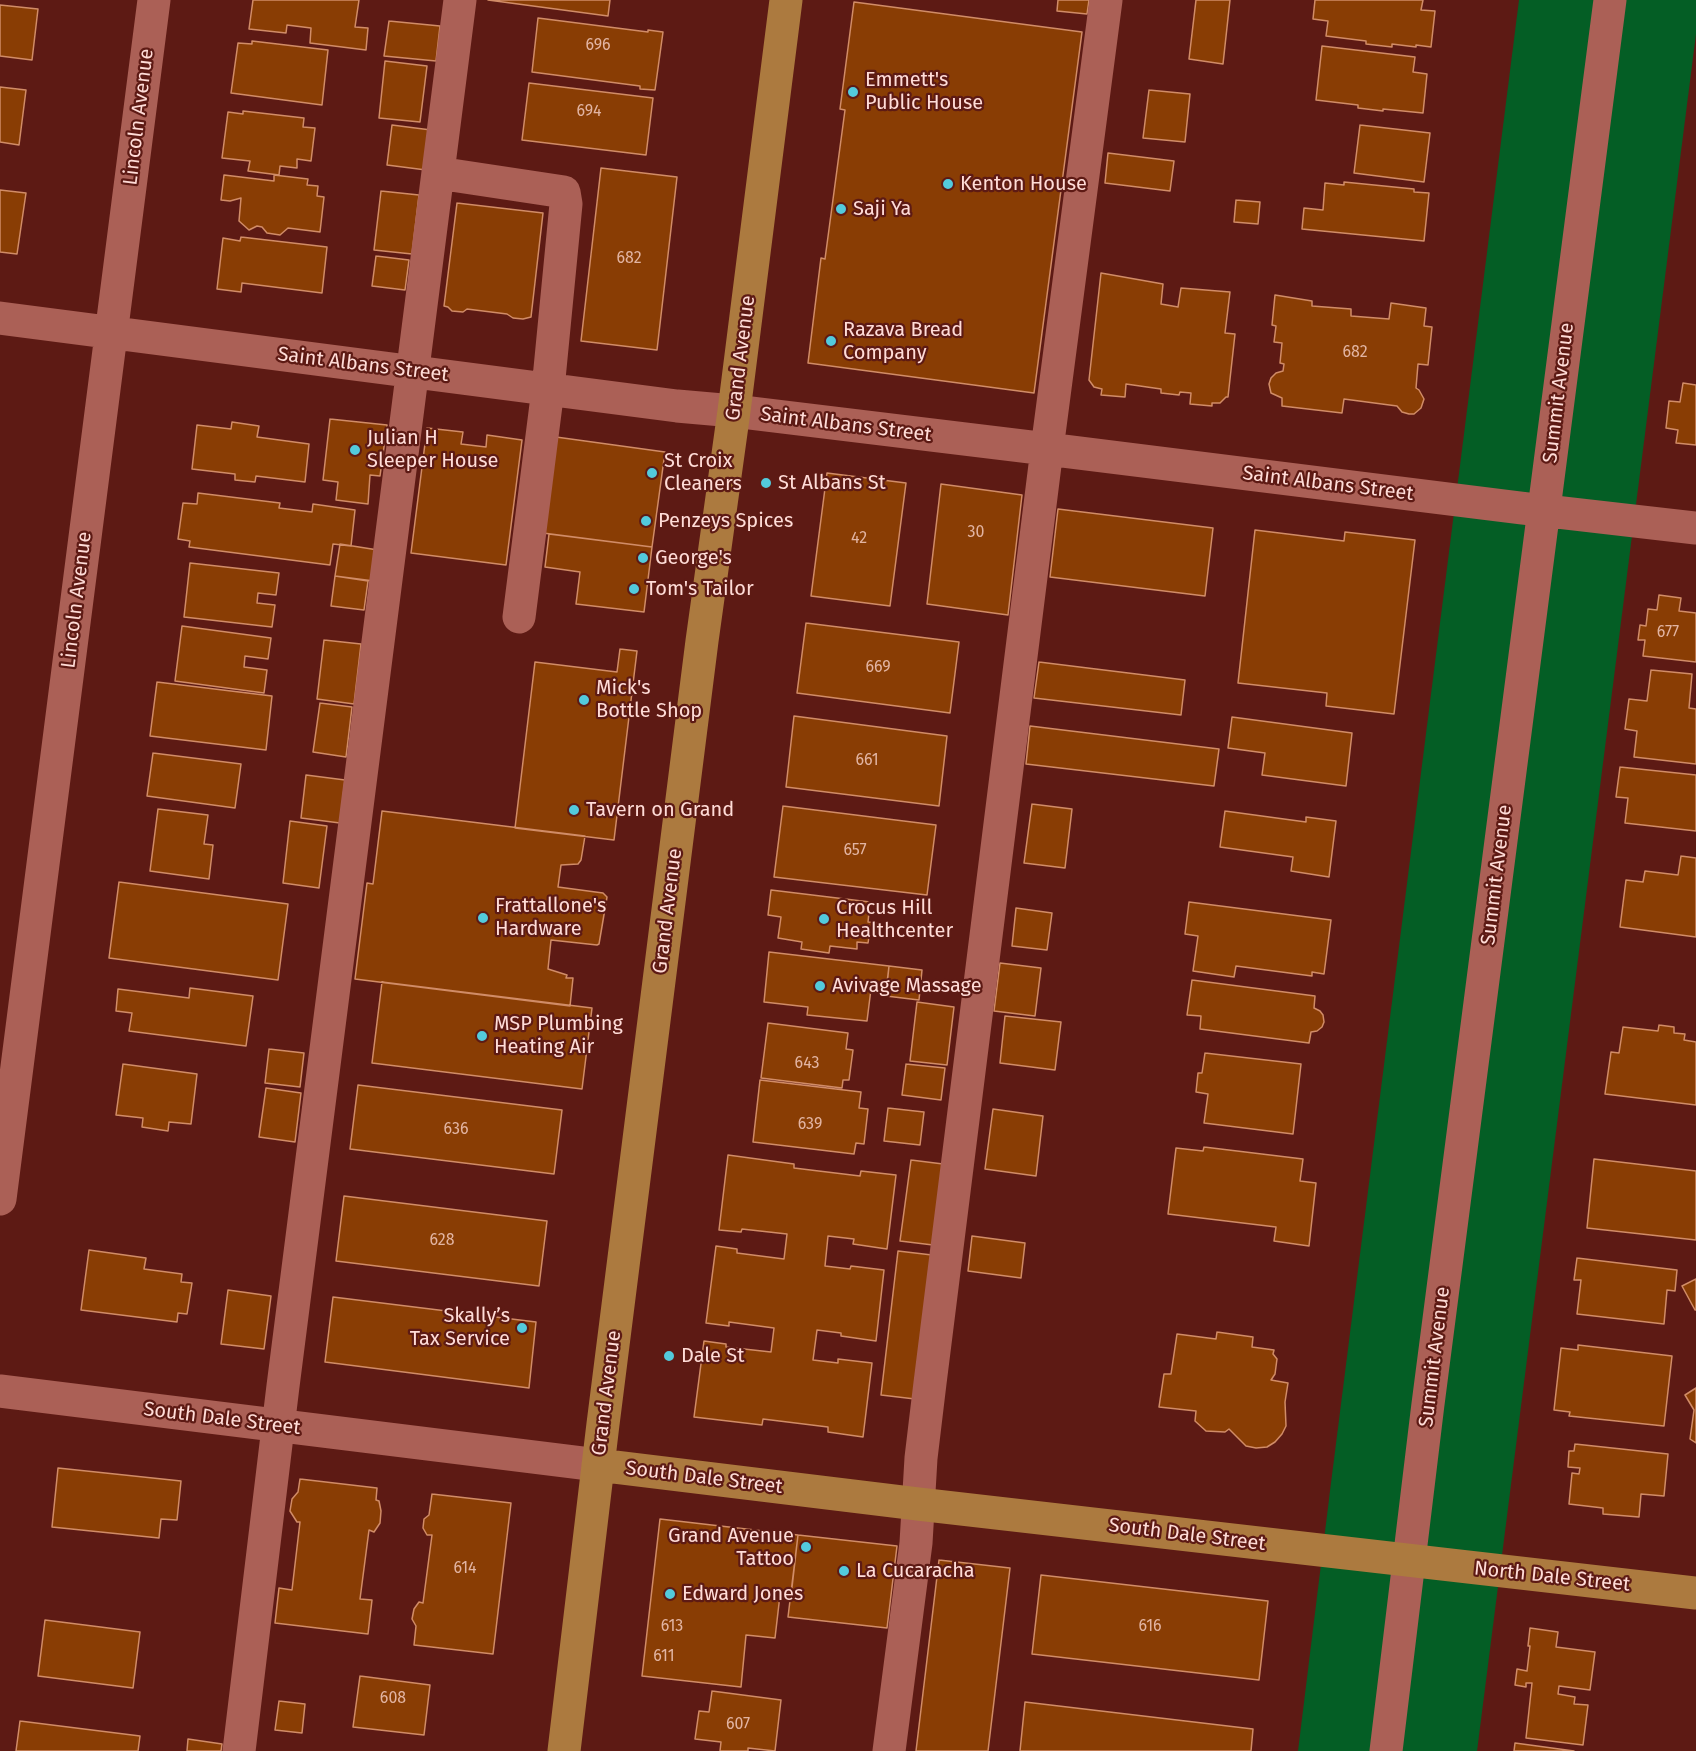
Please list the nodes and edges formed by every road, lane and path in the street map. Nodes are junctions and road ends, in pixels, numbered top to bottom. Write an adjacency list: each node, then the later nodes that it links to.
1 (154, 0): 8 (street, Lincoln Avenue)
2 (460, 0): 6 (street)
3 (786, 0): 11 (main road, Grand Avenue)
4 (1106, 0): 12 (street)
5 (1610, 0): 13 (street, Summit Avenue)
6 (438, 173): 9 (street); 10 (street)
7 (0, 318): 8 (street, Saint Albans Street)
8 (112, 332): 9 (street, Saint Albans Street); 16 (street, Lincoln Avenue)
9 (413, 371): 10 (street, Saint Albans Street); 18 (street)
10 (548, 389): 11 (street, Saint Albans Street); 15 (street)
11 (734, 411): 12 (street, Saint Albans Street); 19 (main road, Grand Avenue)
12 (1047, 449): 13 (street, Saint Albans Street); 20 (street)
13 (1544, 511): 14 (street, Saint Albans Street); 21 (street, Summit Avenue)
14 (1696, 528)
15 (519, 617)
16 (0, 1199)
17 (0, 1391): 18 (street, South Dale Street)
18 (278, 1426): 19 (street, South Dale Street); 23 (street)
19 (598, 1466): 20 (main road, South Dale Street); 24 (main road, Grand Avenue)
20 (918, 1504): 21 (main road, South Dale Street); 25 (street)
21 (1409, 1560): 22 (main road, North Dale Street); 26 (street, Summit Avenue)
22 (1696, 1593)
23 (239, 1751)
24 (564, 1751)
25 (890, 1751)
26 (1386, 1751)

